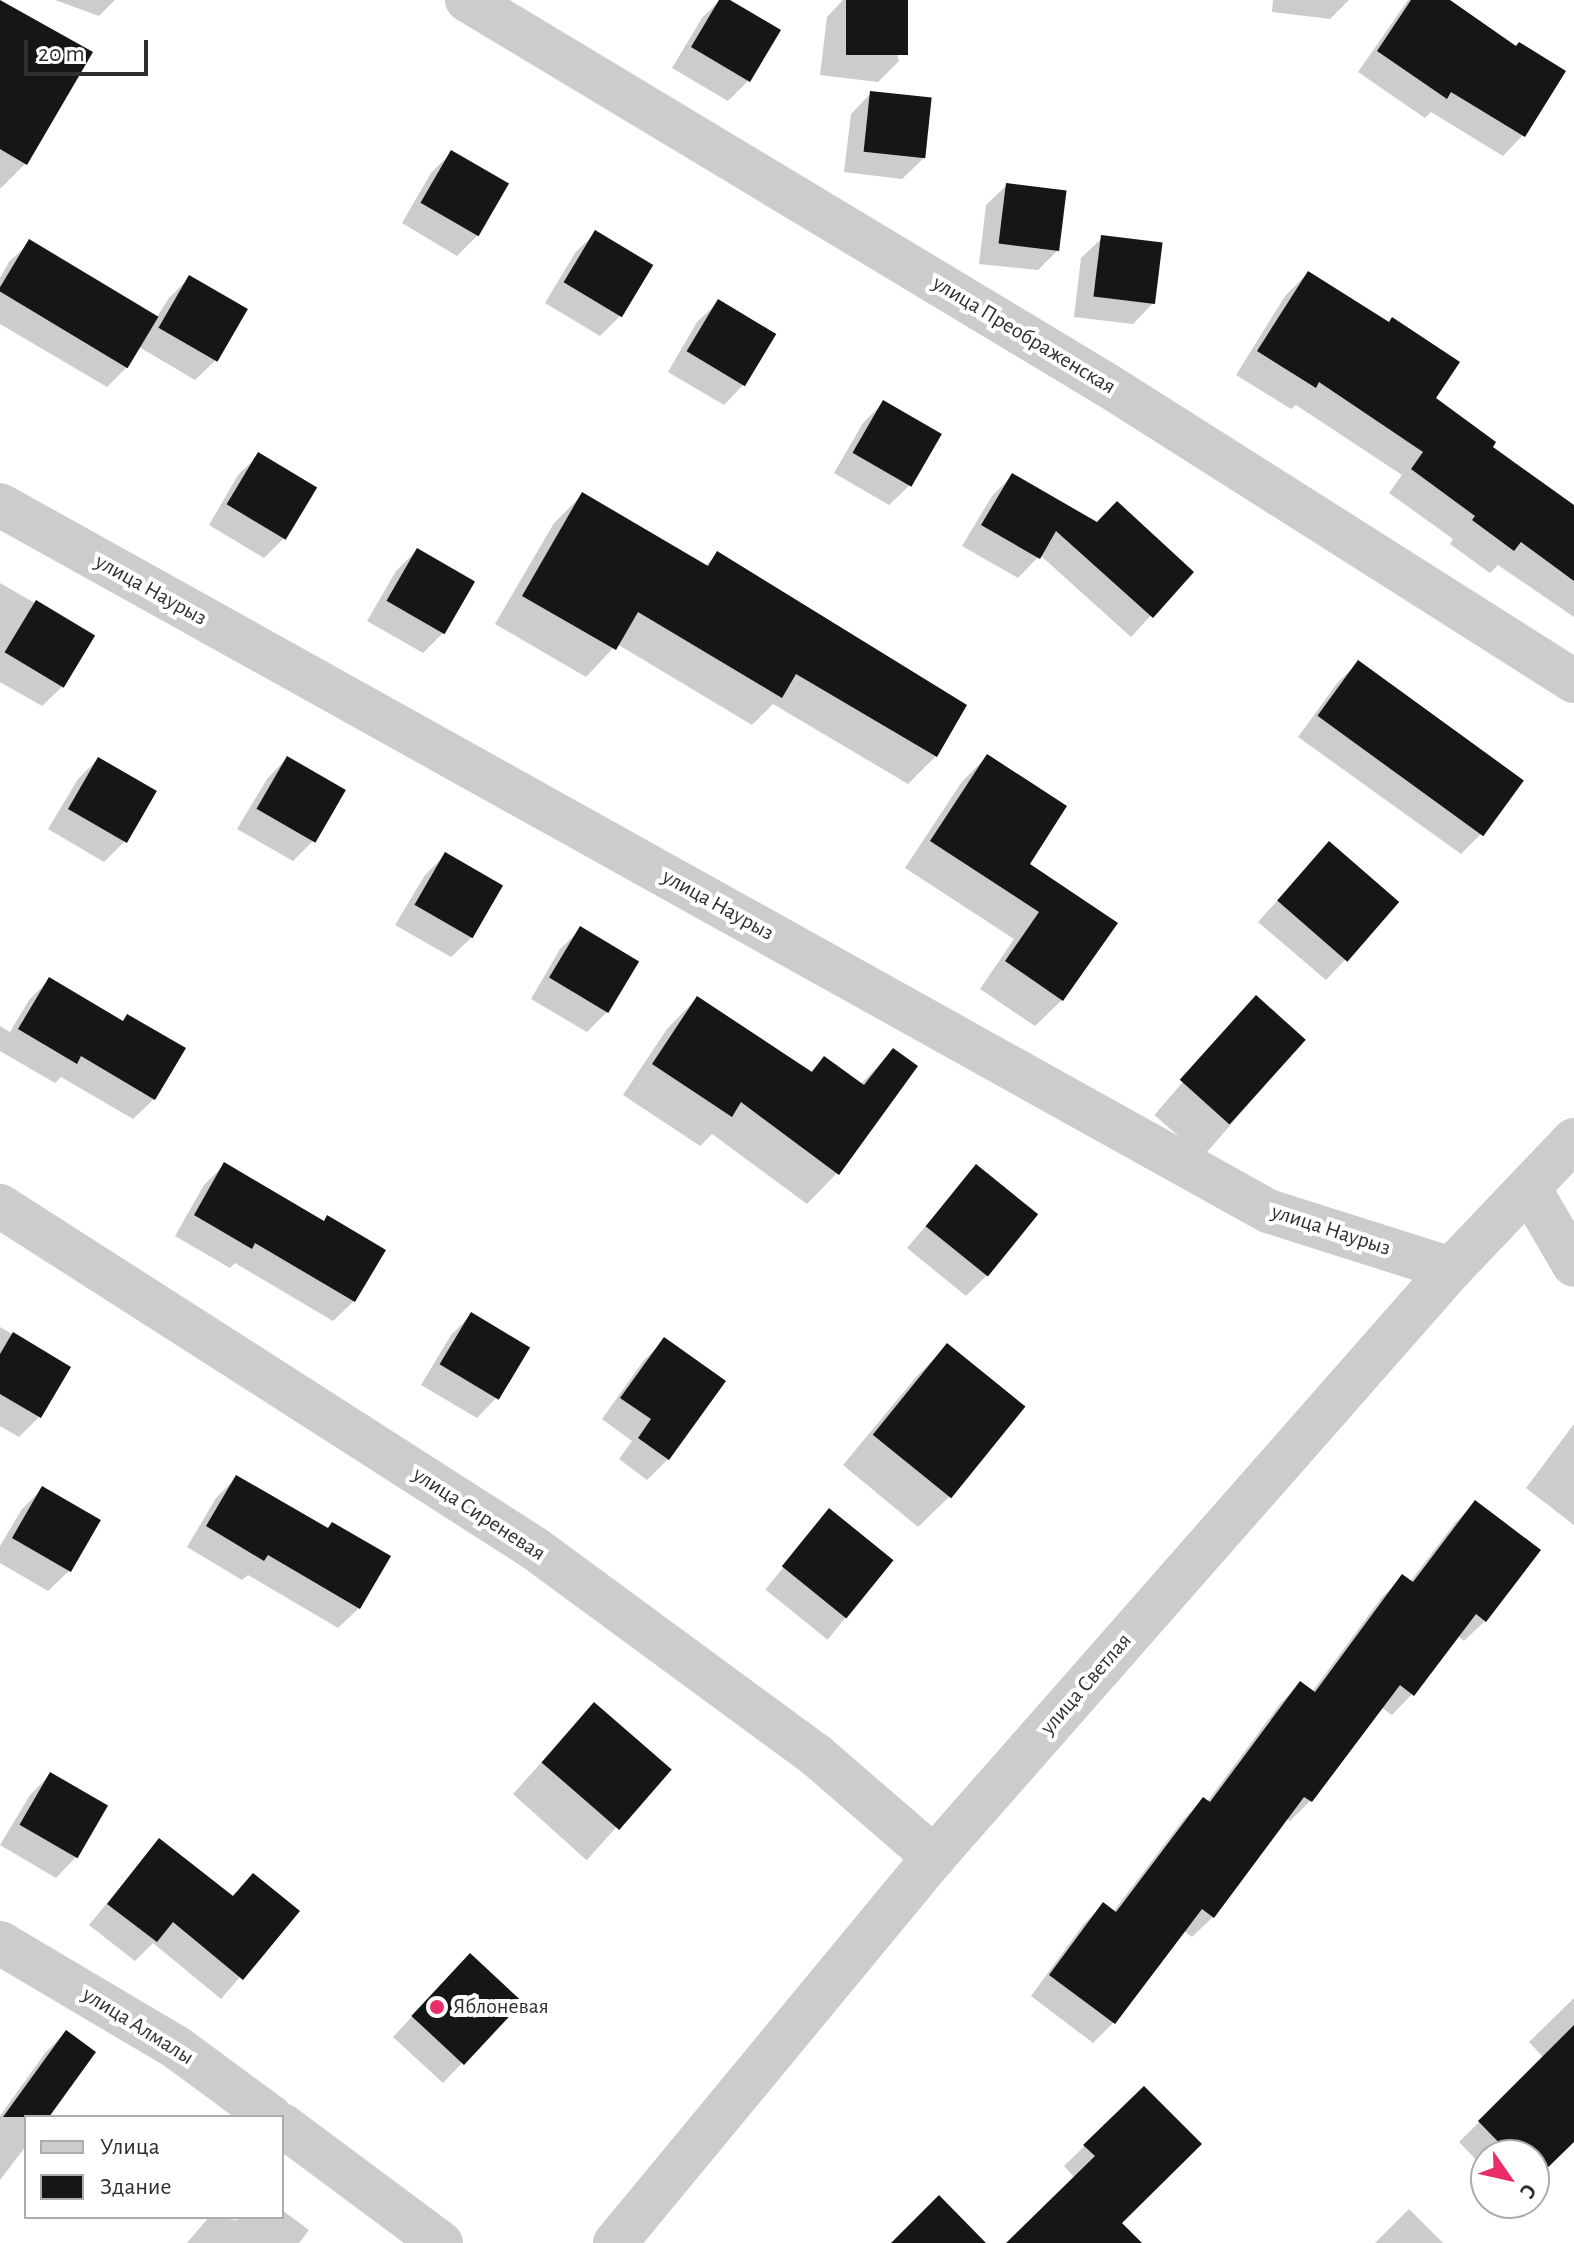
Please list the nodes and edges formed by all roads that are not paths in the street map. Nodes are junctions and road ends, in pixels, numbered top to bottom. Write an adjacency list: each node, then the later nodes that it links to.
1 (467, 0): 3 (street, улица Преображенская)
2 (0, 505): 8 (street, улица Наурыз)
3 (1574, 681)
4 (1574, 1140): 5 (street, улица Светлая)
5 (1529, 1188): 7 (street); 8 (street, улица Светлая)
6 (0, 1206): 9 (street, улица Сиреневая)
7 (1574, 1265)
8 (1451, 1269): 9 (street, улица Светлая)
9 (934, 1857): 14 (street, улица Светлая)
10 (0, 1943): 11 (street, улица Алмалы)
11 (268, 2115)
12 (284, 2126): 13 (street)
13 (441, 2243)
14 (615, 2243)

